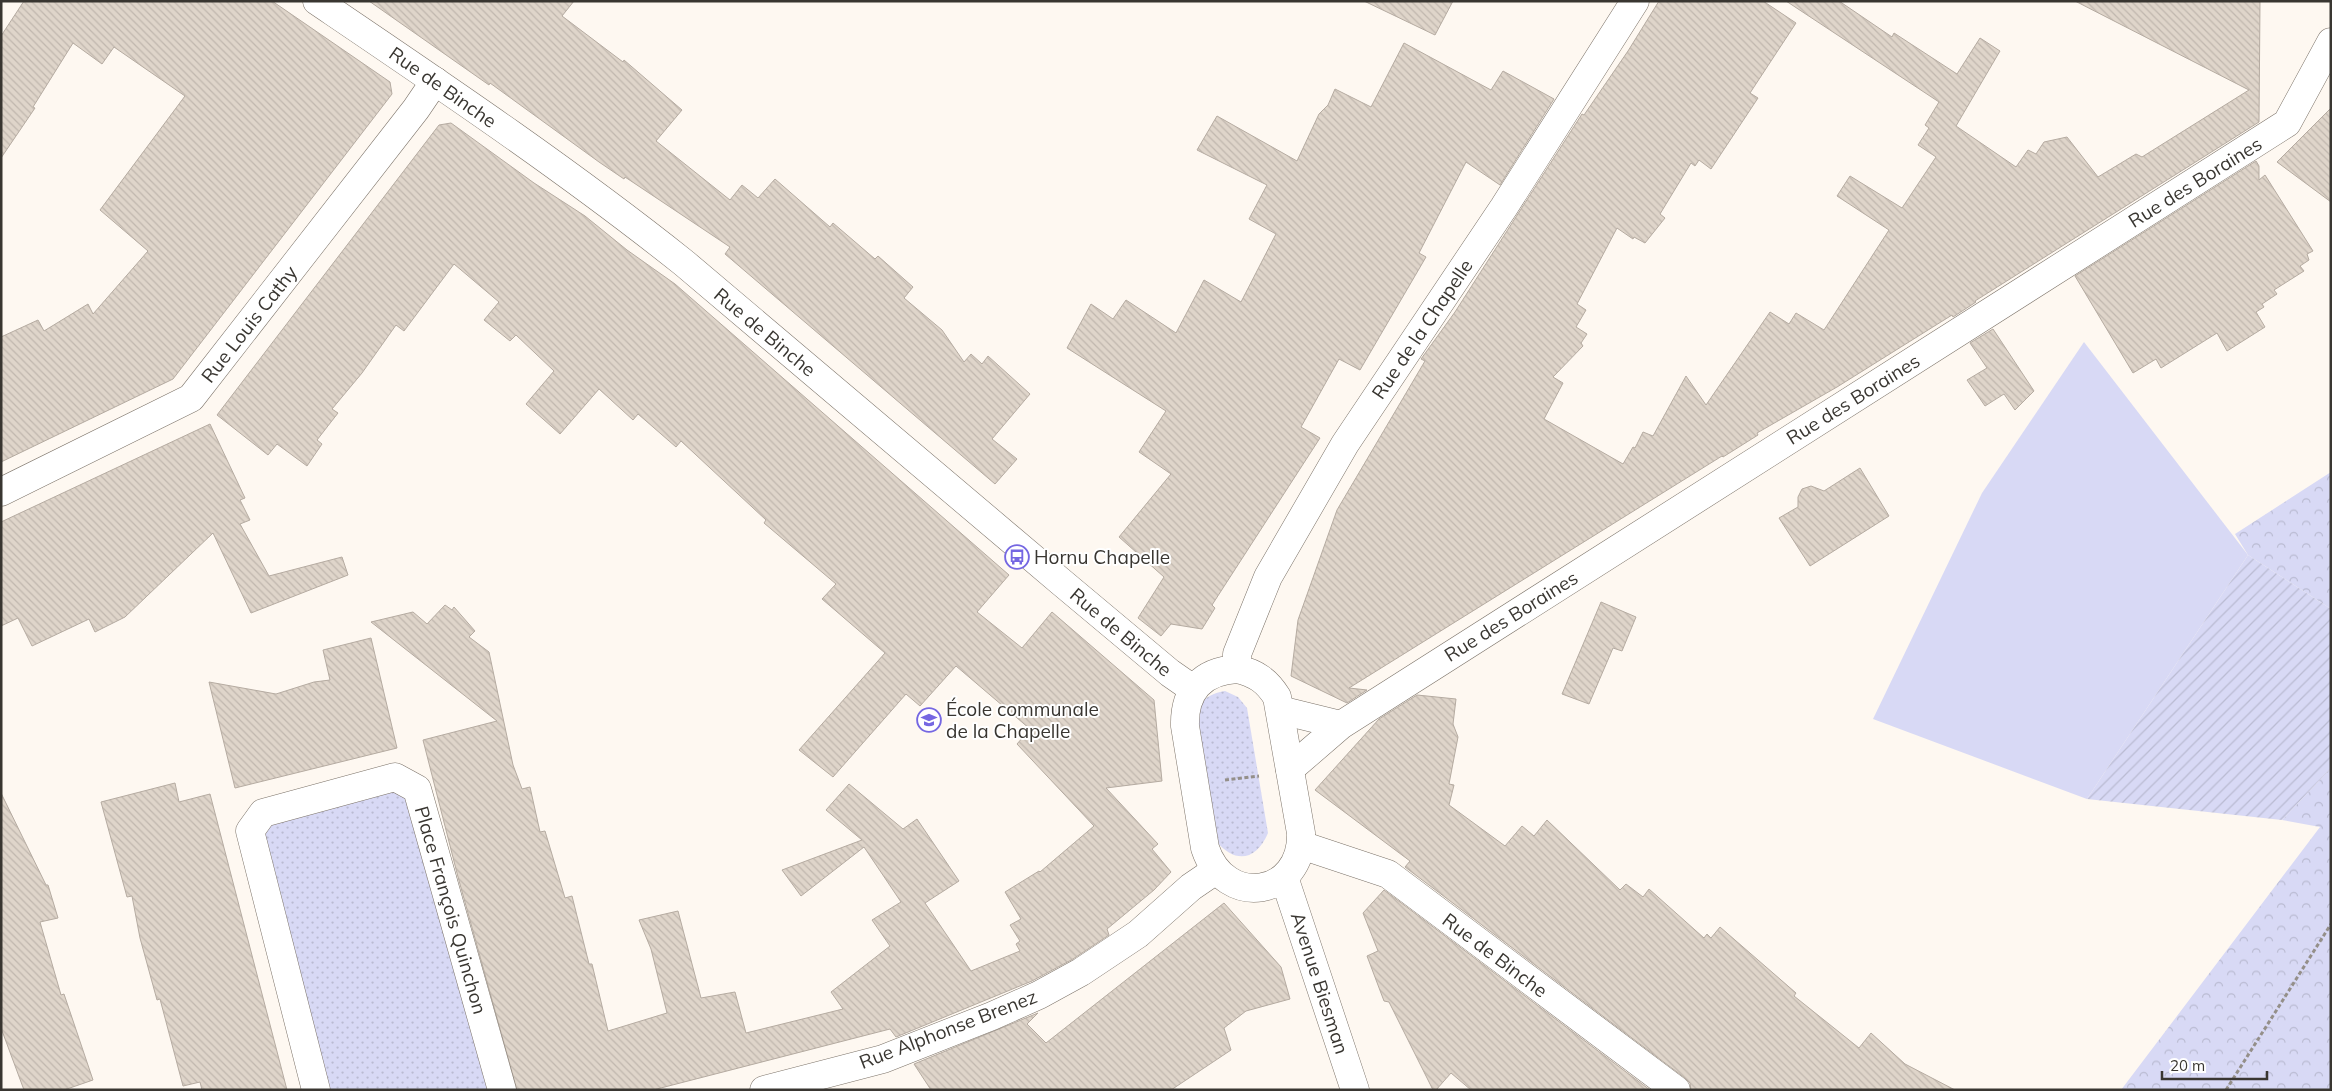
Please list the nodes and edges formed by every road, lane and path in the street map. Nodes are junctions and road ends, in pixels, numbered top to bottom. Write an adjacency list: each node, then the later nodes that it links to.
1 (317, 1): 4 (street, Rue de Binche)
2 (1635, 1): 6 (street, Rue de la Chapelle)
3 (2331, 42): 9 (street, Rue des Boraines)
4 (435, 80): 5 (street, Rue Louis Cathy); 7 (street, Rue de Binche)
5 (1, 492)
6 (1237, 669): 7 (street); 8 (street)
7 (1193, 689): 11 (street)
8 (1280, 710): 9 (street); 10 (street)
9 (1341, 724): 10 (street, Rue des Boraines)
10 (1292, 781): 11 (path); 12 (street)
11 (1195, 785): 13 (street)
12 (1301, 845): 14 (street); 20 (street, Rue de Binche)
13 (1216, 870): 14 (street); 18 (street, Rue Alphonse Brenez)
14 (1284, 877): 19 (street, Avenue Biesman)
15 (2331, 924): 21 (path)
16 (316, 1090): 17 (street, Place François Quinchon)
17 (502, 1090)
18 (764, 1090)
19 (1355, 1090)
20 (1676, 1090)
21 (2226, 1090)

